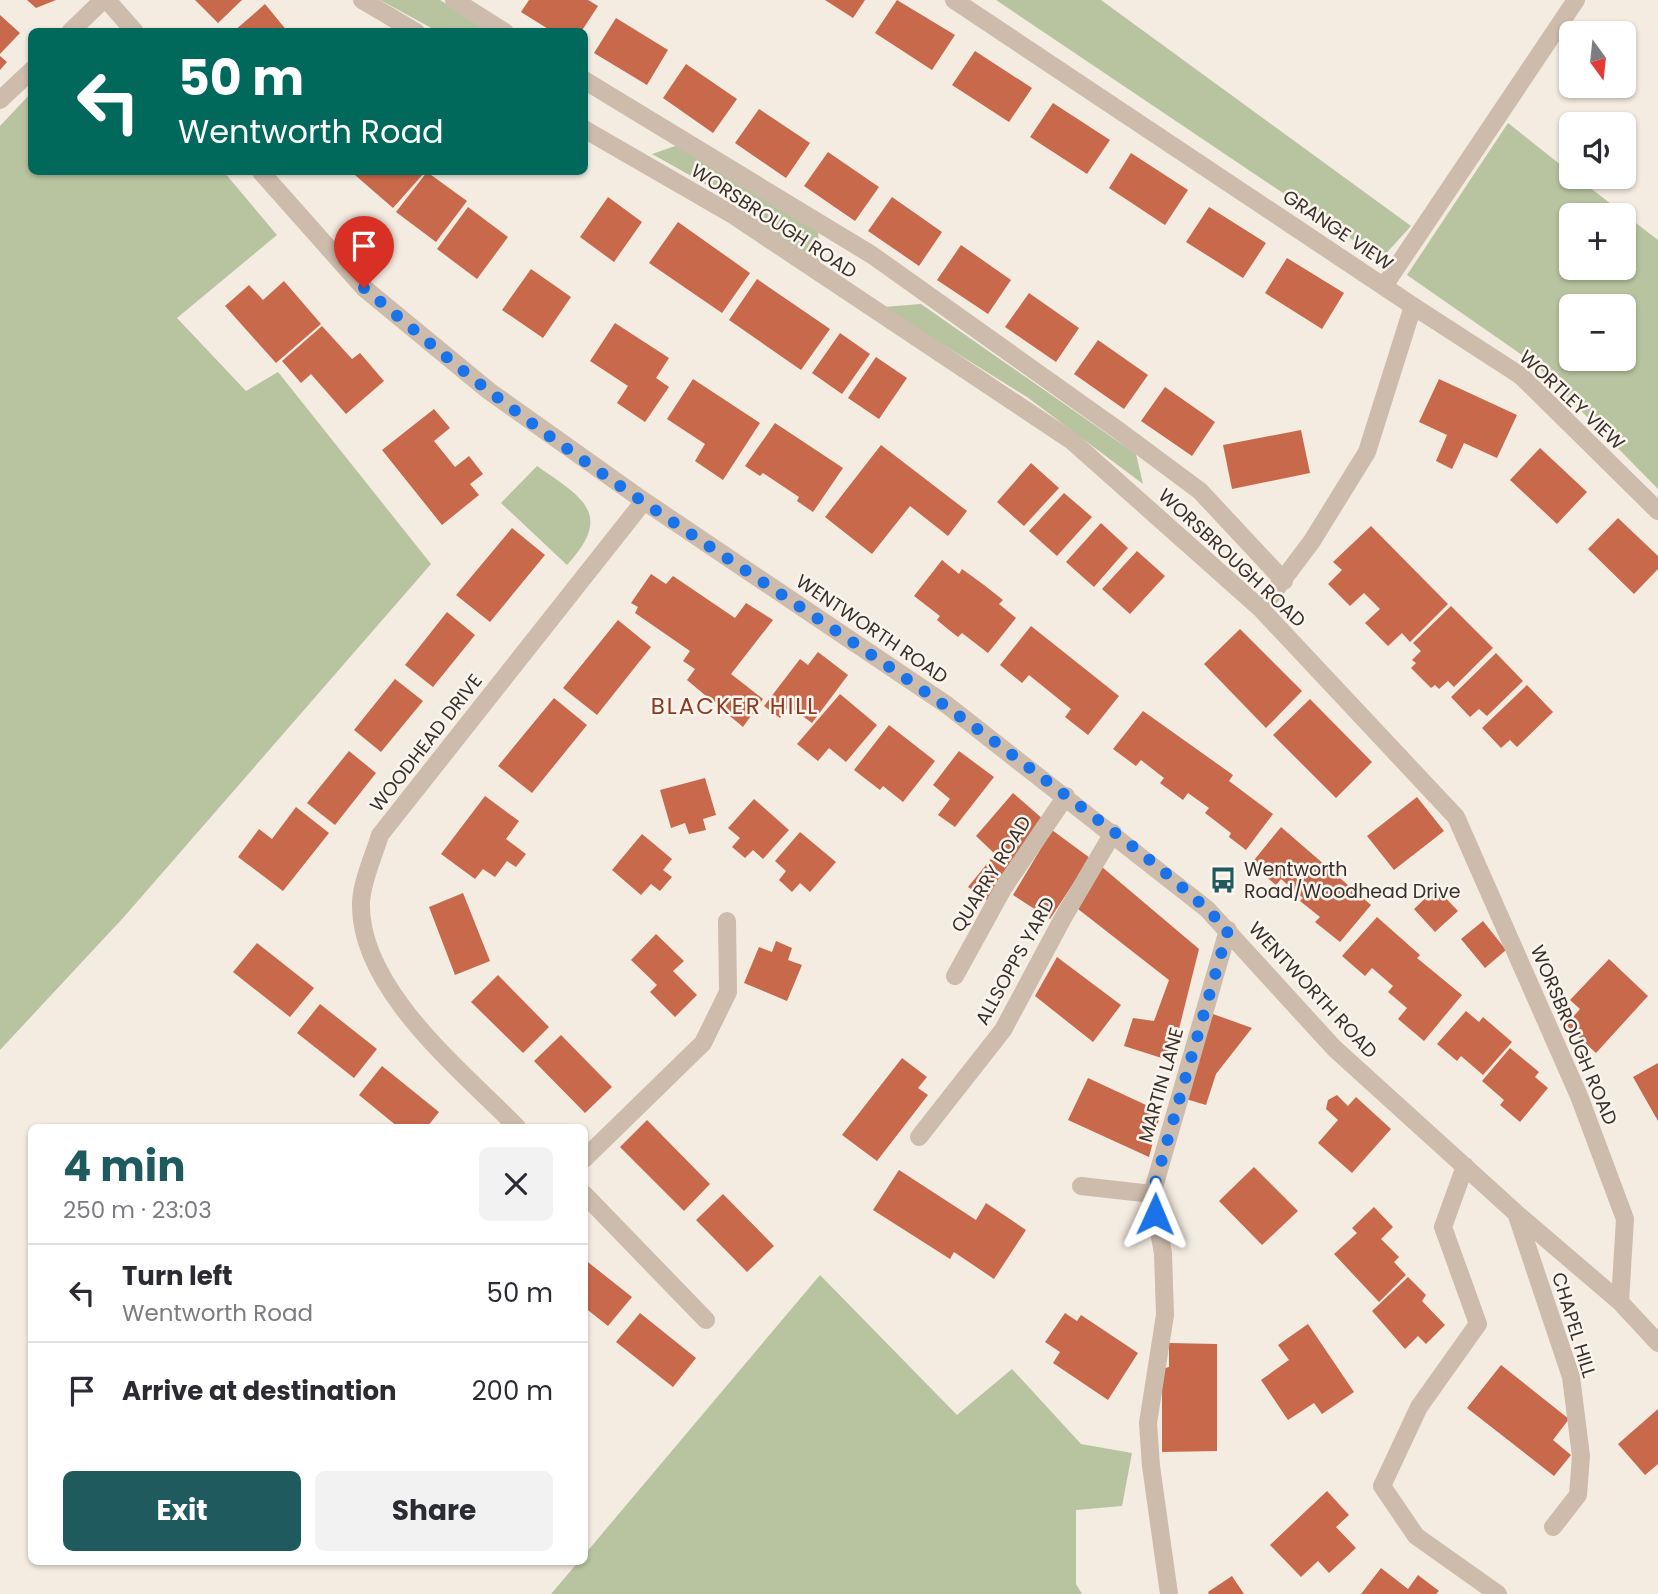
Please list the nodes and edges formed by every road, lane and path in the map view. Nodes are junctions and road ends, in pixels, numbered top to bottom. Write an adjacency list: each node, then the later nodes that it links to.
1 (105, 0): 6 (street); 7 (street)
2 (362, 0): 8 (street)
3 (454, 0): 9 (street)
4 (954, 0): 15 (street, GRANGE VIEW)
5 (1576, 0): 15 (street)
6 (74, 28)
7 (131, 28)
8 (409, 28)
9 (499, 28)
10 (28, 74): 12 (street)
11 (588, 82): 19 (street, WORSBROUGH ROAD)
12 (0, 100)
13 (588, 131): 20 (street, WORSBROUGH ROAD)
14 (264, 175): 17 (street, WENTWORTH ROAD)
15 (1384, 286): 16 (street, GRANGE VIEW)
16 (1413, 306): 18 (street, WORTLEY VIEW); 19 (street)
17 (644, 501): 21 (street, WENTWORTH ROAD); 26 (street, WOODHEAD DRIVE)
18 (1658, 511)
19 (1284, 581): 20 (street)
20 (1261, 609): 34 (street, WORSBROUGH ROAD)
21 (1066, 796): 22 (street, WENTWORTH ROAD); 25 (street, QUARRY ROAD)
22 (1113, 833): 24 (street, WENTWORTH ROAD); 27 (street, ALLSOPPS YARD)
23 (727, 921): 28 (street)
24 (1228, 930): 29 (street, WENTWORTH ROAD); 31 (street, MARTIN LANE)
25 (955, 976)
26 (514, 1124)
27 (919, 1137)
28 (588, 1155)
29 (1465, 1166): 33 (street, WENTWORTH ROAD); 39 (street)
30 (1082, 1186): 31 (street)
31 (1152, 1194): 38 (street, MARTIN LANE)
32 (588, 1199): 35 (street)
33 (1516, 1213): 34 (street, WENTWORTH ROAD); 37 (street, CHAPEL HILL)
34 (1620, 1302): 36 (street, WENTWORTH ROAD)
35 (706, 1320)
36 (1658, 1343)
37 (1553, 1527)
38 (1169, 1594)
39 (1498, 1594)

